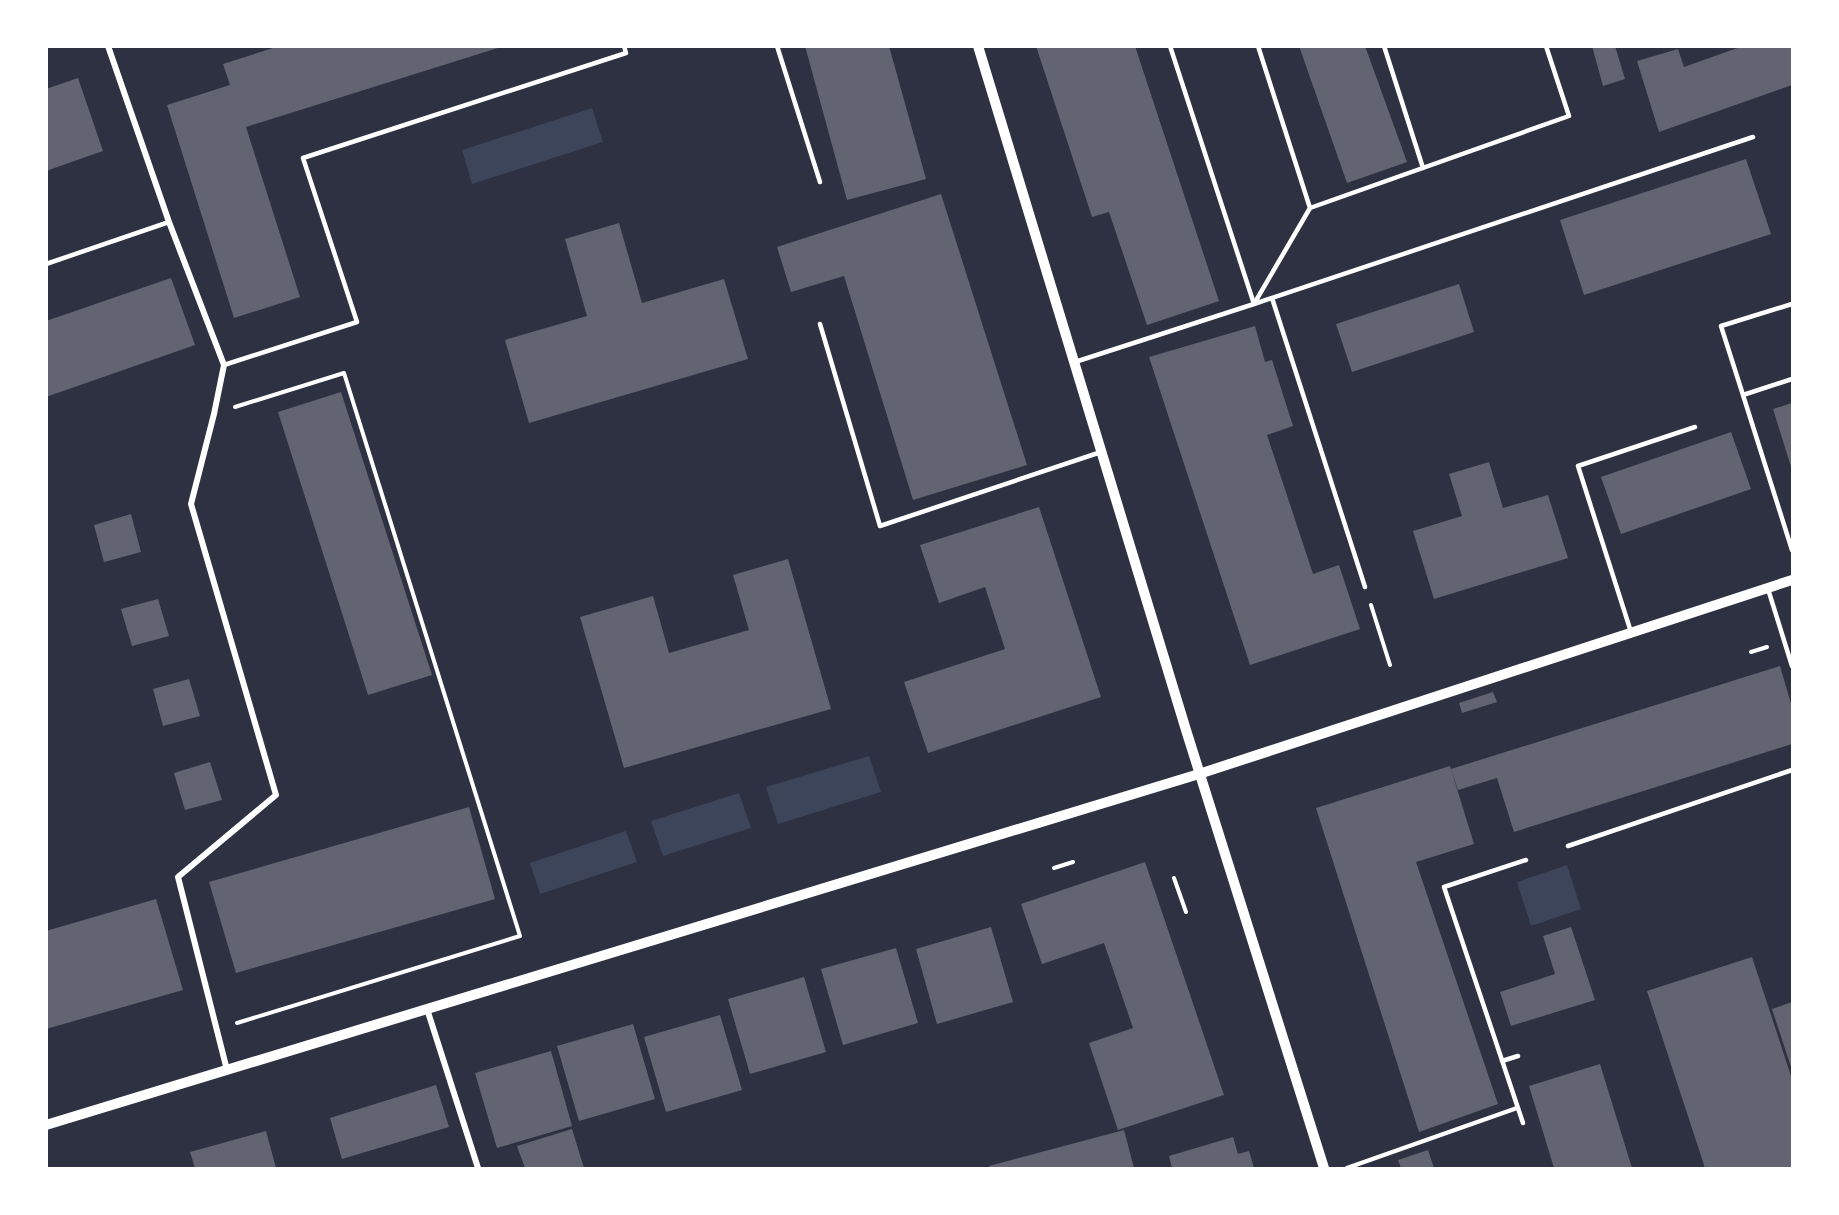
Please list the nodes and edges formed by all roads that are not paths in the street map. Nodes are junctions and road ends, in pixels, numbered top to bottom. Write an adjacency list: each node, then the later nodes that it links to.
1 (108, 46): 13 (street)
2 (624, 46): 20 (lane)
3 (777, 46): 11 (lane)
4 (978, 46): 19 (street)
5 (1170, 46): 16 (lane)
6 (1258, 46): 12 (lane)
7 (1384, 46): 10 (lane)
8 (1546, 46): 10 (lane)
9 (1753, 136): 15 (lane)
10 (1423, 168): 12 (lane)
11 (820, 182)
12 (1310, 208): 16 (lane)
13 (169, 222): 14 (lane); 20 (street)
14 (46, 264)
15 (1272, 298): 16 (lane); 27 (lane)
16 (1254, 304): 19 (lane)
17 (1792, 304): 22 (lane)
18 (820, 324): 24 (lane)
19 (1074, 363): 24 (street)
20 (224, 365): 38 (street)
21 (1792, 379): 22 (lane)
22 (1743, 395): 25 (lane)
23 (1695, 427): 29 (lane)
24 (1101, 452): 32 (street)
25 (1792, 550)
26 (1792, 580): 28 (street)
27 (1365, 588)
28 (1767, 588): 29 (street); 30 (lane)
29 (1631, 632): 32 (street)
30 (1792, 666)
31 (1792, 770): 33 (lane)
32 (1199, 774): 35 (street); 43 (street)
33 (1568, 846)
34 (1526, 860): 37 (lane)
35 (427, 1009): 38 (street); 42 (street)
36 (1518, 1056): 37 (lane)
37 (1502, 1061): 39 (lane)
38 (227, 1070): 41 (street)
39 (1517, 1108): 40 (lane); 44 (lane)
40 (1523, 1123)
41 (46, 1125)
42 (478, 1168)
43 (1324, 1168)
44 (1347, 1168)

